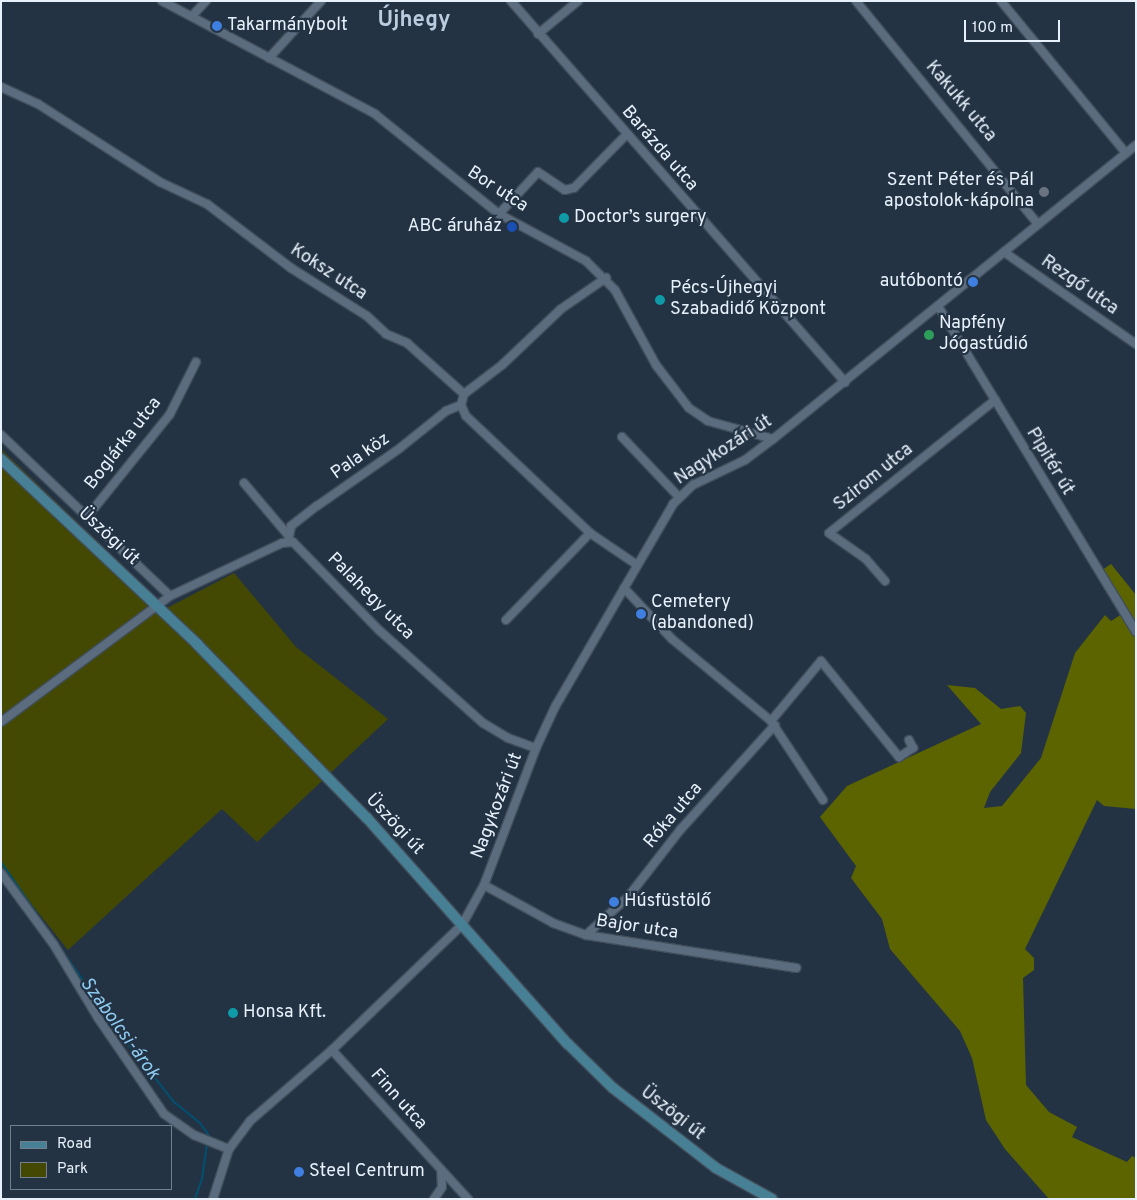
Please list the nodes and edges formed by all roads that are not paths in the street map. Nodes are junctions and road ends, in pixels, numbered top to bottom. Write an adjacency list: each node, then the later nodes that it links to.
1 (162, 1): 8 (street, Bor utca)
2 (206, 1): 8 (street)
3 (321, 1): 10 (street)
4 (511, 1): 9 (street, Barázda utca)
5 (578, 1): 9 (street)
6 (856, 1): 16 (street, Kakukk utca)
7 (1001, 1): 14 (street)
8 (192, 16): 10 (street, Bor utca)
9 (538, 34): 12 (street, Barázda utca)
10 (269, 58): 15 (street, Bor utca)
11 (1, 88): 23 (street, Koksz utca)
12 (626, 134): 15 (street); 22 (street, Barázda utca)
13 (1136, 145): 14 (street, Nagykozári út)
14 (1126, 153): 16 (street, Nagykozári út)
15 (499, 214): 18 (street, Bor utca)
16 (1038, 224): 17 (street, Nagykozári út)
17 (1004, 252): 19 (street, Nagykozári út); 20 (street, Rezgő utca)
18 (606, 278): 23 (street); 28 (street, Bor utca)
19 (938, 306): 22 (street, Nagykozári út); 24 (street, Pipitér út)
20 (1136, 344)
21 (196, 362): 32 (street, Boglárka utca)
22 (845, 382): 28 (street, Nagykozári út)
23 (464, 394): 25 (street)
24 (995, 400): 36 (street, Szirom utca); 41 (street, Pipitér út)
25 (461, 405): 33 (street); 34 (street, Pala köz)
26 (1, 436): 32 (street)
27 (622, 437): 31 (street)
28 (773, 439): 31 (street, Nagykozári út)
29 (1, 459): 39 (main road, Üszögi út)
30 (244, 483): 34 (street, Palahegy utca)
31 (680, 497): 35 (street, Nagykozári út)
32 (88, 516): 38 (street)
33 (590, 533): 35 (street); 40 (street)
34 (288, 538): 38 (street); 45 (street, Palahegy utca)
35 (637, 566): 37 (street, Nagykozári út)
36 (885, 581)
37 (624, 588): 43 (street); 45 (street, Nagykozári út)
38 (170, 596): 39 (street)
39 (157, 605): 42 (street); 49 (main road, Üszögi út)
40 (506, 620)
41 (1136, 632)
42 (1, 722)
43 (773, 723): 44 (street, Róka utca); 46 (street); 50 (street, Róka utca)
44 (910, 740)
45 (536, 748): 48 (street, Nagykozári út)
46 (823, 800)
47 (1, 873): 53 (street)
48 (484, 885): 49 (street, Nagykozári út); 50 (street, Bajor utca)
49 (462, 925): 52 (street, Nagykozári út); 58 (main road, Üszögi út)
50 (586, 935): 51 (street, Bajor utca)
51 (796, 968)
52 (332, 1050): 53 (street, Nagykozári út); 54 (street, Finn utca)
53 (229, 1149): 56 (street, Nagykozári út)
54 (441, 1170): 55 (street, Finn utca); 57 (street)
55 (466, 1198)
56 (213, 1199)
57 (434, 1199)
58 (772, 1199)

